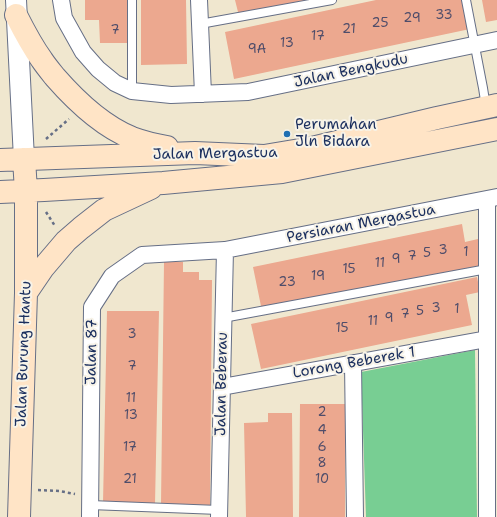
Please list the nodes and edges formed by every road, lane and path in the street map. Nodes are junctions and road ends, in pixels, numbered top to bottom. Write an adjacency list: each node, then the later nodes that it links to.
1 (61, 0): 10 (street, Jalan Bengkudu)
2 (132, 0): 10 (lane)
3 (200, 0): 7 (street)
4 (332, 0): 7 (lane)
5 (466, 0): 9 (lane)
6 (16, 7): 13 (main road); 17 (street)
7 (200, 24): 11 (street)
8 (497, 40): 9 (street, Jalan Bengkudu)
9 (475, 45): 11 (street, Jalan Bengkudu); 12 (lane)
10 (132, 91): 11 (street, Jalan Bengkudu)
11 (203, 94)
12 (492, 106): 16 (main road, Jalan Mergastua)
13 (84, 107): 15 (path); 16 (main road)
14 (497, 129): 19 (main road, Jalan Mergastua)
15 (42, 142)
16 (195, 153): 17 (main road, Jalan Mergastua)
17 (24, 159): 18 (main road, Jalan Mergastua); 20 (main road, Jalan Burung Hantu)
18 (0, 160)
19 (163, 183): 20 (main road, Jalan Mergastua); 25 (main road)
20 (26, 191): 21 (main road, Jalan Mergastua); 25 (main road, Jalan Burung Hantu)
21 (0, 192)
22 (492, 198): 23 (street, Persiaran Mergastua); 24 (street)
23 (224, 250): 26 (street, Jalan Beberau); 32 (street, Jalan 87)
24 (487, 269): 26 (lane); 27 (street)
25 (26, 293): 31 (main road, Jalan Burung Hantu)
26 (223, 318): 29 (street, Jalan Beberau)
27 (487, 339): 28 (street, Lorong Beberek 1); 30 (street)
28 (353, 363): 29 (street, Lorong Beberek 1); 35 (street)
29 (222, 388): 33 (street, Jalan Beberau)
30 (492, 454): 36 (street)
31 (20, 489): 32 (path); 34 (main road, Jalan Burung Hantu)
32 (90, 507): 33 (lane)
33 (219, 513)
34 (19, 517)
35 (355, 517)
36 (487, 517)

